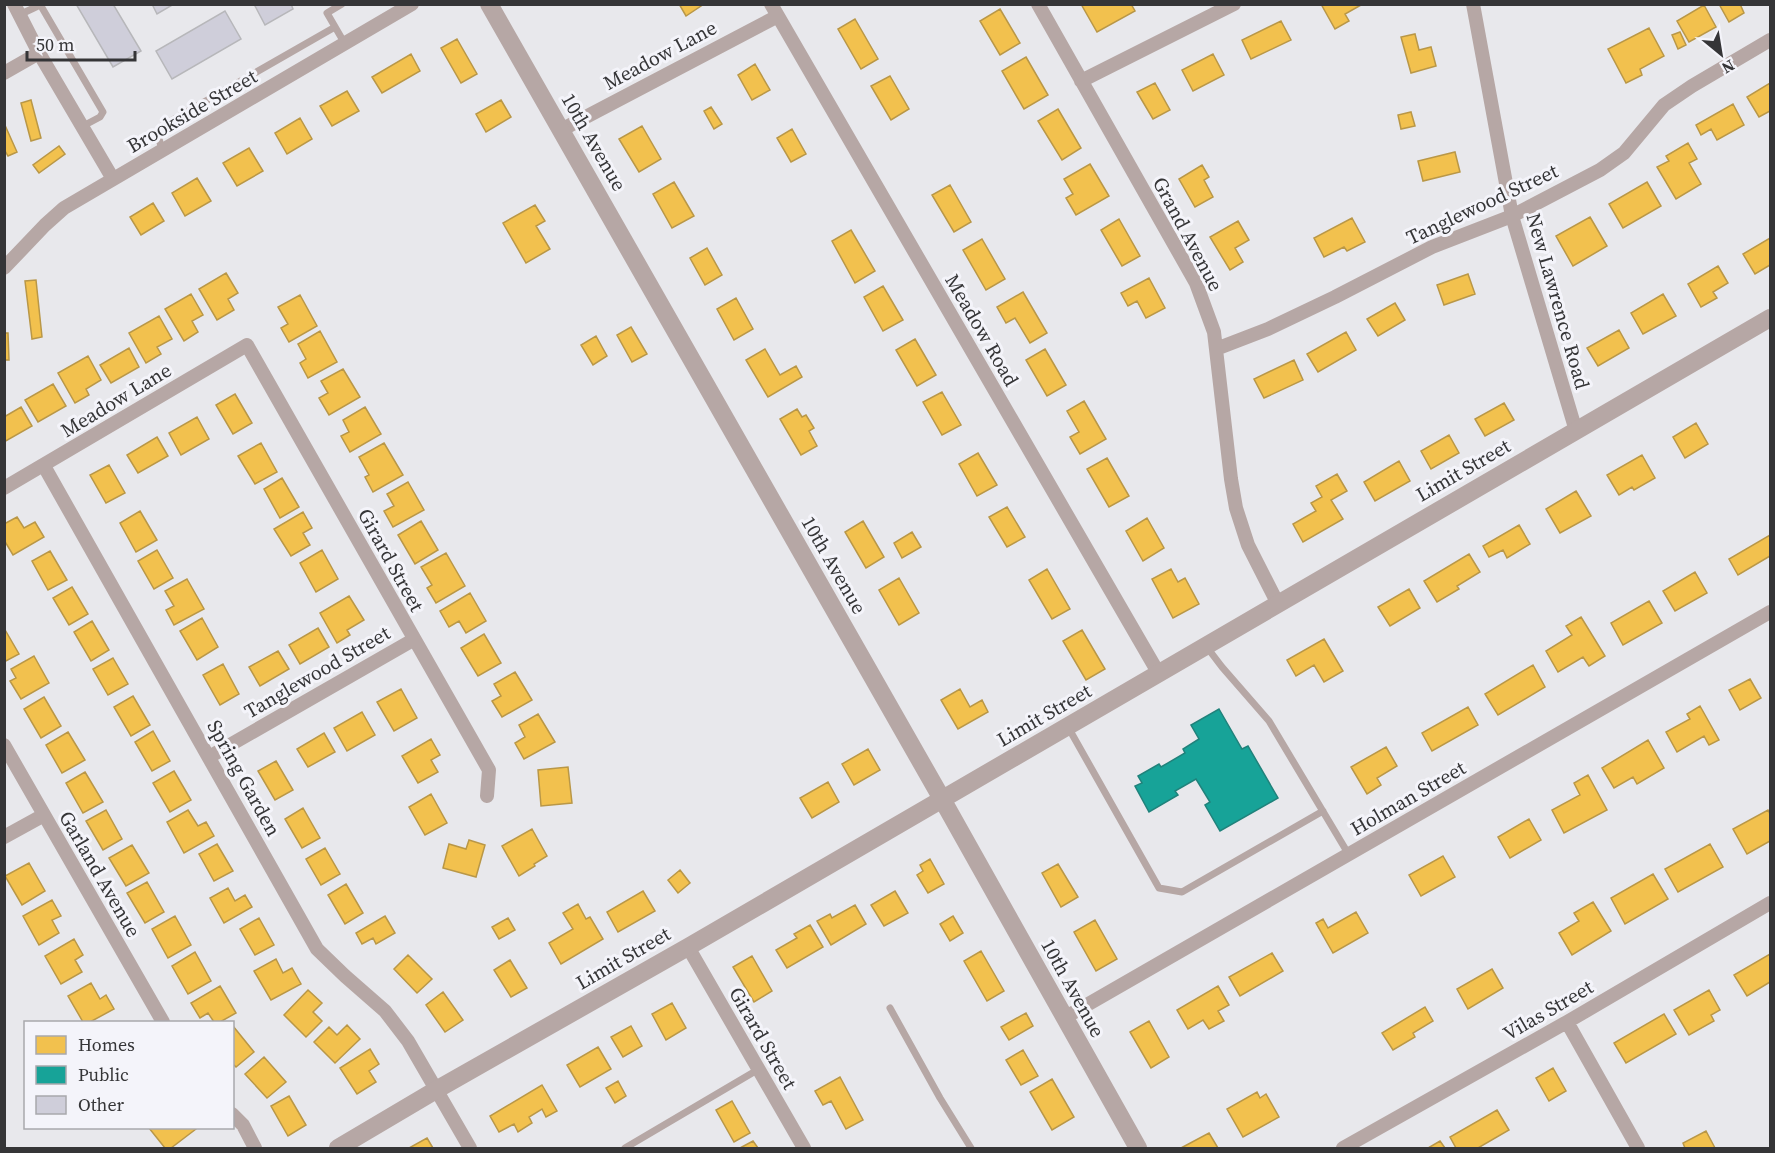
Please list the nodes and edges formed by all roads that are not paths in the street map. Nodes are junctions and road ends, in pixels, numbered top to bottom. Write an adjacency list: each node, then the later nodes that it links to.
1 (342, 4): 9 (lane)
2 (412, 4): 11 (street, Brookside Street)
3 (489, 4): 16 (street, 10th Avenue)
4 (1038, 4): 14 (street, Grand Avenue)
5 (1234, 4): 14 (street)
6 (1473, 4): 19 (street, New Lawrence Road)
7 (16, 10): 12 (street); 15 (lane)
8 (774, 10): 16 (street, Meadow Lane); 31 (street, Meadow Road)
9 (335, 27): 11 (lane); 17 (lane)
10 (1770, 40): 19 (street, Tanglewood Street)
11 (345, 44): 17 (street, Brookside Street)
12 (39, 53): 13 (street); 15 (street)
13 (4, 73)
14 (1081, 81): 23 (street, Grand Avenue)
15 (83, 126): 18 (street)
16 (561, 130): 36 (street, 10th Avenue)
17 (162, 150): 18 (street, Brookside Street)
18 (113, 179): 20 (street, Brookside Street)
19 (1512, 216): 23 (street, Tanglewood Street); 24 (street, New Lawrence Road)
20 (4, 268)
21 (1770, 318): 24 (street, Limit Street)
22 (247, 345): 25 (street, Meadow Lane); 29 (street, Girard Street)
23 (1216, 349): 27 (street, Grand Avenue)
24 (1576, 431): 27 (street, Limit Street)
25 (44, 466): 26 (street, Meadow Lane); 34 (street, Spring Garden)
26 (4, 488)
27 (1278, 604): 30 (street, Limit Street)
28 (1770, 612): 40 (street, Holman Street)
29 (413, 640): 34 (street, Tanglewood Street); 35 (street, Girard Street)
30 (1206, 646): 31 (street, Limit Street); 37 (lane)
31 (1159, 674): 32 (street, Limit Street)
32 (1068, 727): 36 (street, Limit Street); 37 (lane)
33 (4, 745): 38 (street, Garland Avenue)
34 (209, 757): 48 (street, Spring Garden)
35 (487, 796)
36 (942, 799): 42 (street, Limit Street); 44 (street, 10th Avenue)
37 (1323, 812): 40 (lane)
38 (44, 814): 39 (street); 45 (street, Garland Avenue)
39 (4, 837)
40 (1349, 855): 44 (street, Holman Street)
41 (1770, 903): 46 (street, Vilas Street)
42 (688, 947): 47 (street, Girard Street); 48 (street, Limit Street)
43 (891, 1008): 56 (lane)
44 (1064, 1018): 57 (street, 10th Avenue)
45 (162, 1021)
46 (1567, 1022): 58 (street, Vilas Street); 59 (street)
47 (759, 1069): 50 (lane); 55 (street, Girard Street)
48 (436, 1090): 52 (street, Limit Street); 53 (street, Spring Garden)
49 (234, 1116): 51 (street)
50 (637, 1145): 54 (lane)
51 (255, 1149)
52 (338, 1149)
53 (470, 1149)
54 (625, 1149)
55 (804, 1149)
56 (971, 1149)
57 (1138, 1149)
58 (1343, 1149)
59 (1638, 1149)

